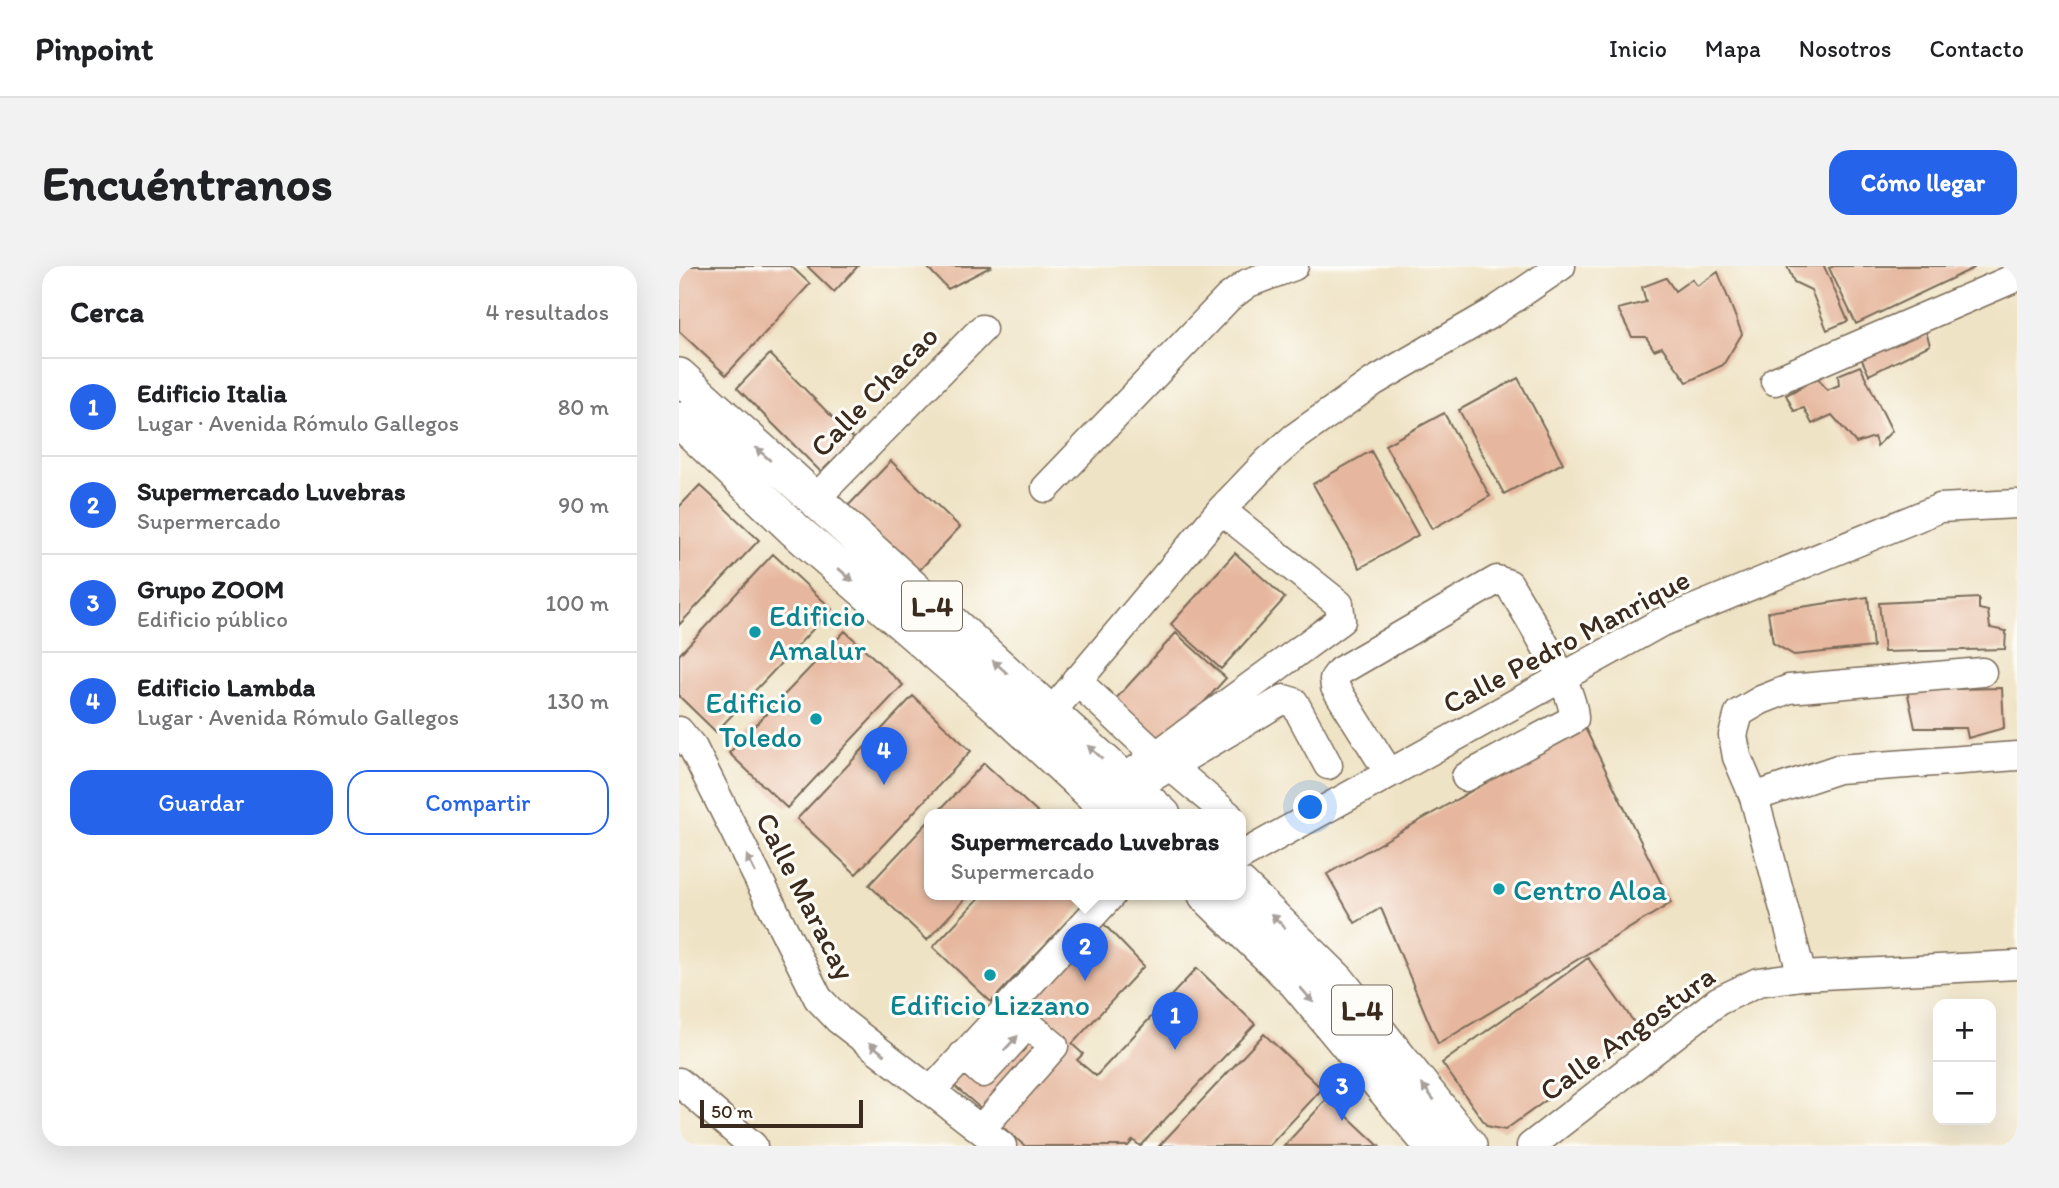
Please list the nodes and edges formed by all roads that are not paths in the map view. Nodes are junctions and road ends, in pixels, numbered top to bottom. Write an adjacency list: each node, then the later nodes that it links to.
1 (1294, 266): 8 (street)
2 (1561, 266): 11 (street)
3 (2017, 277): 6 (street)
4 (982, 329): 9 (street, Calle Chacao)
5 (679, 376): 9 (main road, L-4, one-way to 5)
6 (1775, 381)
7 (679, 420): 16 (main road, L-4, one-way to 16)
8 (1046, 488)
9 (814, 500): 17 (main road, L-4, one-way to 9)
10 (2017, 504): 13 (street, Calle Pedro Manrique)
11 (1221, 510): 15 (street); 20 (street)
12 (1982, 672): 26 (street)
13 (1560, 678): 22 (street, Calle Pedro Manrique); 22 (street); 24 (street)
14 (931, 679): 16 (main road)
15 (1076, 680): 17 (street); 20 (street)
16 (972, 685): 17 (main road, L-4)
17 (1041, 724): 23 (main road, L-4); 25 (main road, L-4, one-way to 17)
18 (679, 731): 39 (street, Calle Maracay, one-way to 18)
19 (2017, 756): 26 (street)
20 (1163, 761): 21 (street); 25 (street); 29 (street)
21 (1328, 765)
22 (1389, 773): 30 (street, Calle Pedro Manrique)
23 (1071, 775): 25 (main road, L-4); 27 (main road)
24 (1466, 777)
25 (1124, 794): 28 (main road, L-4)
26 (1754, 797): 36 (street)
27 (1083, 809)
28 (1152, 809)
29 (1220, 809)
30 (1252, 850)
31 (1246, 891): 44 (main road, L-4, one-way to 31)
32 (1095, 900): 37 (street)
33 (1107, 900): 37 (street)
34 (1211, 900): 43 (main road, L-4, one-way to 43)
35 (2017, 965): 36 (street, Calle Angostura)
36 (1802, 976): 45 (street, Calle Angostura)
37 (973, 1064): 39 (street); 40 (street); 40 (street, one-way to 40)
38 (679, 1082): 42 (street)
39 (931, 1091): 41 (street, Calle Maracay)
40 (1010, 1097): 41 (street)
41 (991, 1138)
42 (753, 1146)
43 (1432, 1146)
44 (1469, 1146)
45 (1531, 1146)

